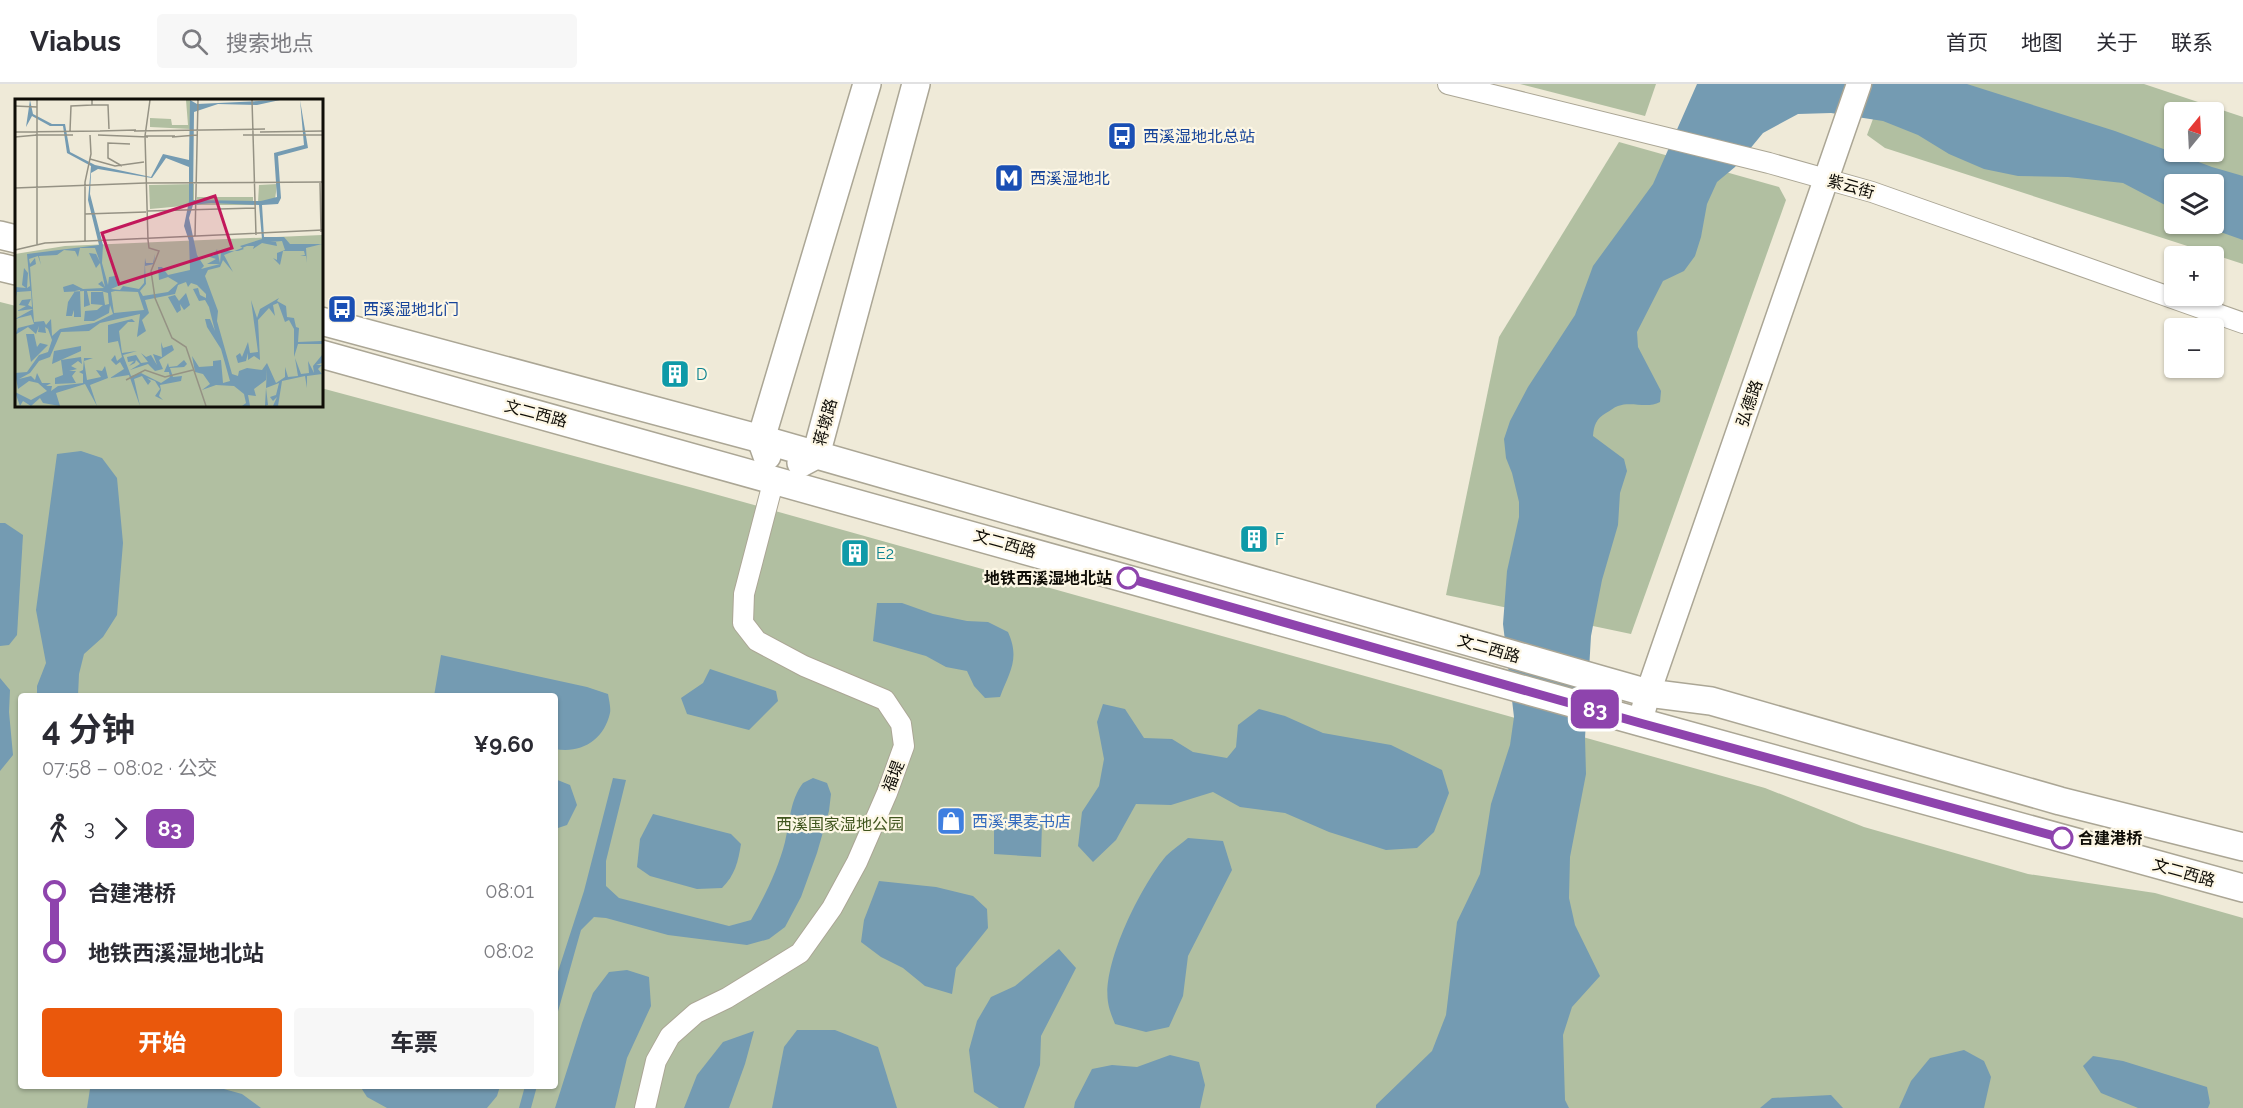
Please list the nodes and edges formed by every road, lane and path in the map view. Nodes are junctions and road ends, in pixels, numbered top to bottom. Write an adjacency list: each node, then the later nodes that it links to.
1 (867, 84): 13 (main road)
2 (916, 84): 14 (main road, 蒋墩路)
3 (1449, 84): 5 (street, 紫云街)
4 (1859, 84): 5 (street, 弘德路)
5 (1827, 179): 11 (street, 紫云街); 16 (street, 弘德路)
6 (0, 235): 7 (main road)
7 (15, 239)
8 (0, 267): 9 (main road)
9 (15, 271)
10 (322, 321): 13 (main road, 文二西路)
11 (2243, 323)
12 (322, 354): 15 (main road, 文二西路)
13 (761, 439): 14 (main road, 文二西路); 15 (main road)
14 (816, 455): 15 (main road, 蒋墩路); 16 (main road, 文二西路)
15 (774, 479): 17 (main road, 文二西路); 20 (street, 福堤)
16 (1648, 693): 17 (street, 弘德路); 18 (main road, 文二西路)
17 (1640, 723): 19 (main road, 文二西路)
18 (2243, 847)
19 (2243, 888)
20 (645, 1108)

